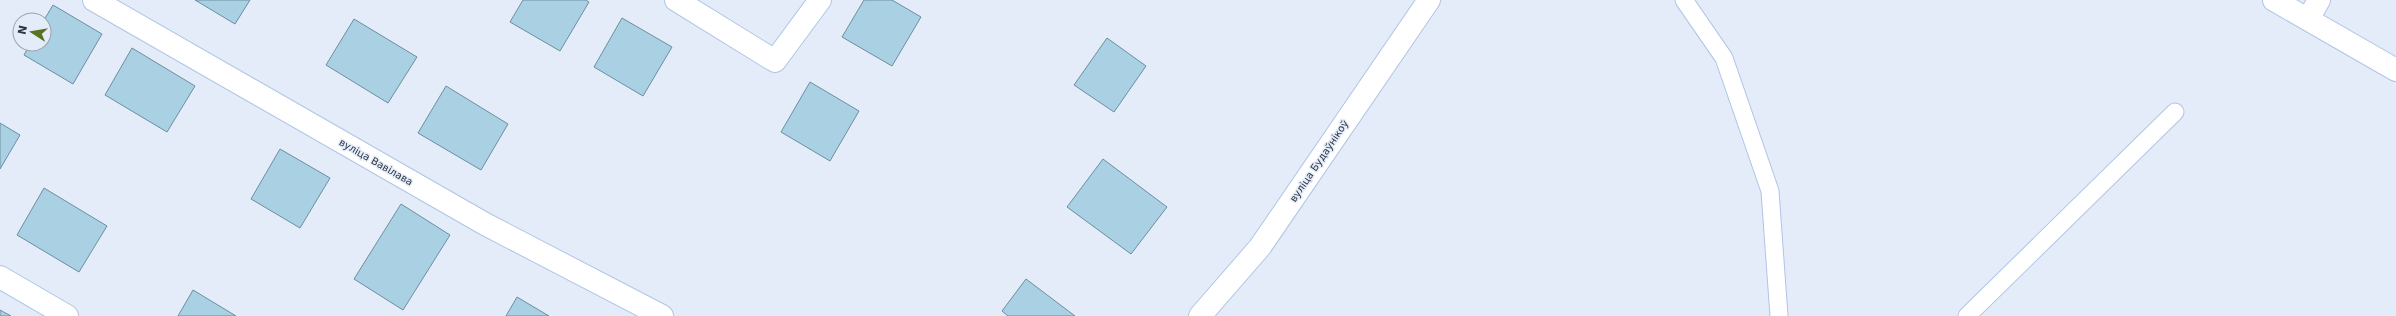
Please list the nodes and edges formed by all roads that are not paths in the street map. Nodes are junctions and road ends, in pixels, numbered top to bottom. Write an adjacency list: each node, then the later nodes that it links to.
1 (94, 0): 13 (street, вуліца Вавілава)
2 (676, 0): 3 (street)
3 (820, 0)
4 (1429, 0): 14 (street, вуліца Будаўнікоў)
5 (1684, 0): 15 (lane)
6 (2274, 0): 8 (street)
7 (2318, 0): 8 (street)
8 (2308, 19): 9 (street)
9 (2396, 70)
10 (2175, 112): 16 (lane)
11 (0, 278): 12 (street)
12 (67, 316)
13 (662, 316)
14 (1200, 316)
15 (1779, 316)
16 (1967, 316)

